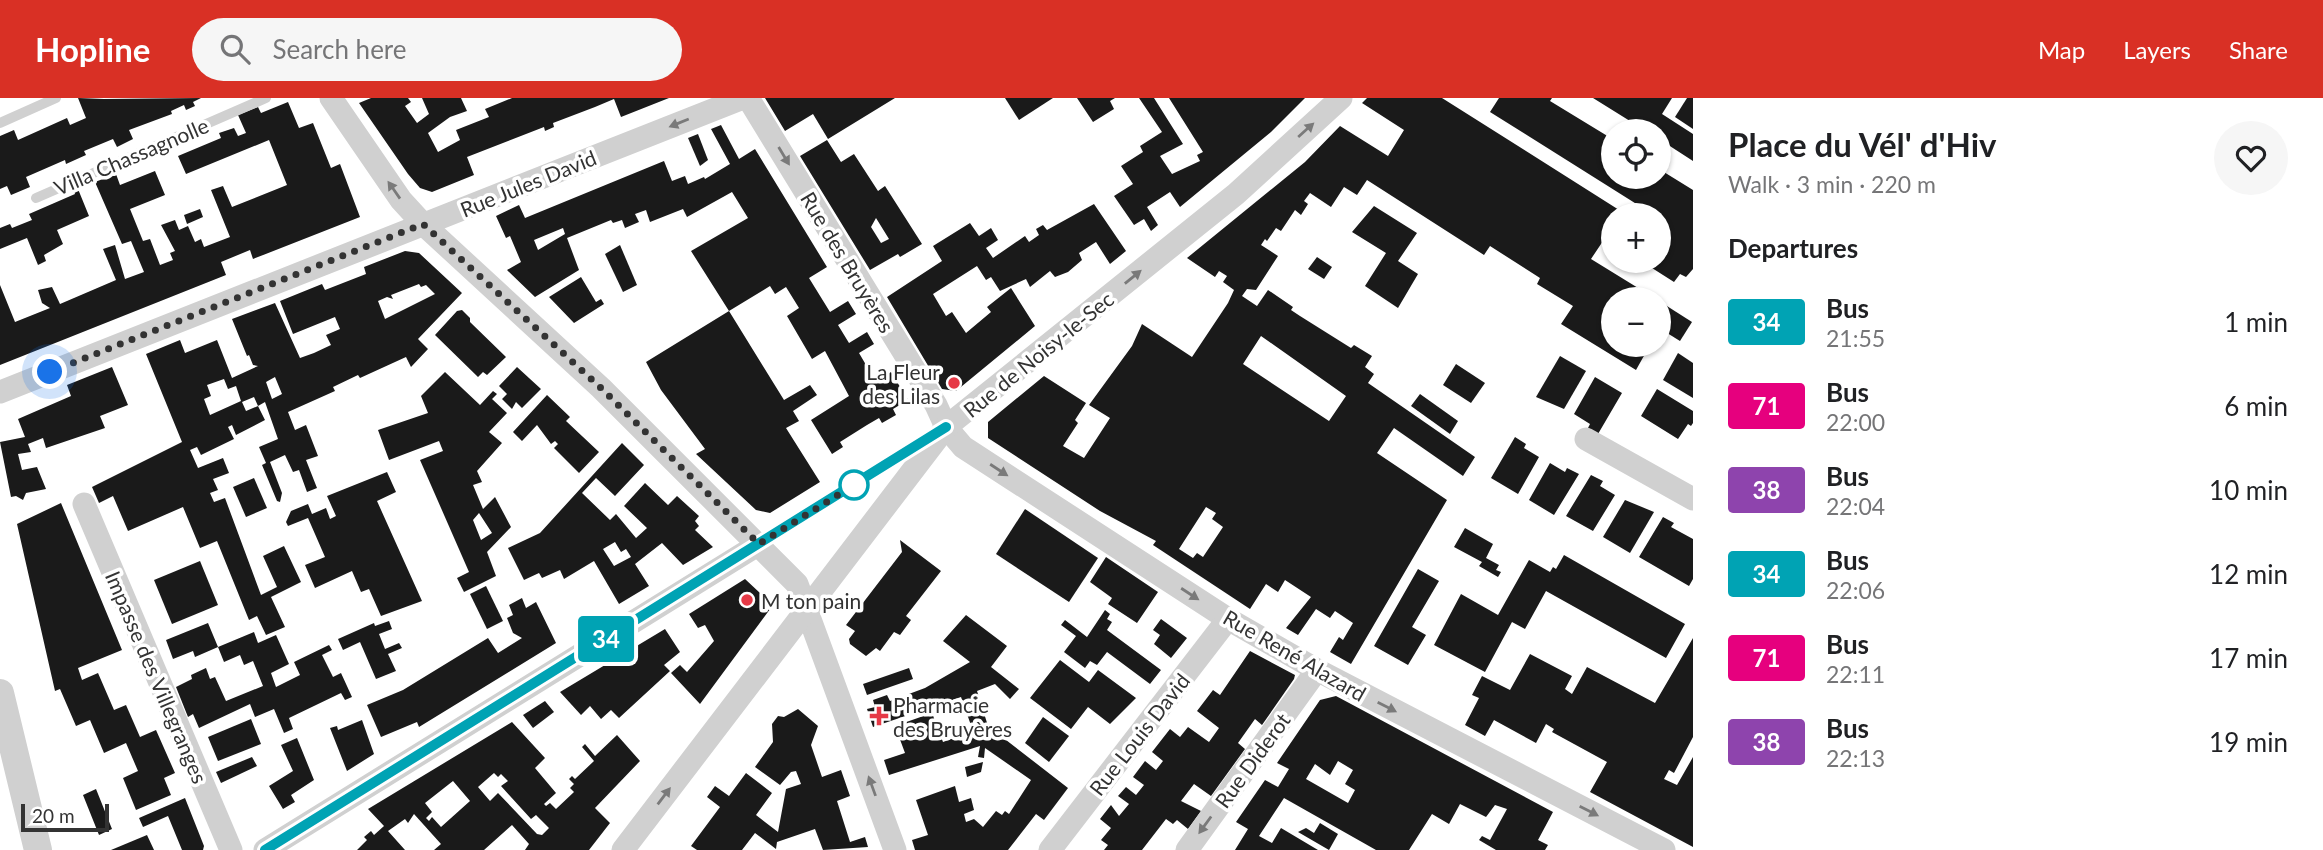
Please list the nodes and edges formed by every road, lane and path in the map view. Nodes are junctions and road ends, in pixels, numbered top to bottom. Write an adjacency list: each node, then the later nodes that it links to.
1 (56, 98): 6 (lane)
2 (266, 98): 7 (lane, Villa Chassagnolle)
3 (331, 98): 8 (street, one-way to 3)
4 (746, 98): 8 (street, Rue Jules David, one-way to 8); 10 (street, Rue des Bruyères, one-way to 10)
5 (1341, 98): 10 (street, Rue de Noisy-le-Sec, one-way to 5)
6 (0, 123)
7 (36, 198)
8 (423, 224): 9 (street, Rue Jules David); 14 (street)
9 (0, 392)
10 (946, 427): 14 (lane); 15 (street, Rue de Noisy-le-Sec); 16 (street, Rue René Alazard, one-way to 16)
11 (1586, 439): 12 (street)
12 (1693, 499)
13 (84, 505): 20 (street, Impasse des Villegranges)
14 (759, 544): 15 (street); 21 (street)
15 (808, 607): 22 (street, Rue de Noisy-le-Sec, one-way to 15); 23 (street, one-way to 15)
16 (1228, 619): 17 (street, Rue René Alazard); 24 (street, Rue Louis David)
17 (1317, 670): 25 (street, Rue Diderot, one-way to 25); 26 (street, Rue René Alazard, one-way to 26)
18 (0, 693): 19 (street)
19 (38, 850)
20 (231, 850)
21 (265, 850)
22 (623, 850)
23 (895, 850)
24 (1050, 850)
25 (1187, 850)
26 (1664, 850)

